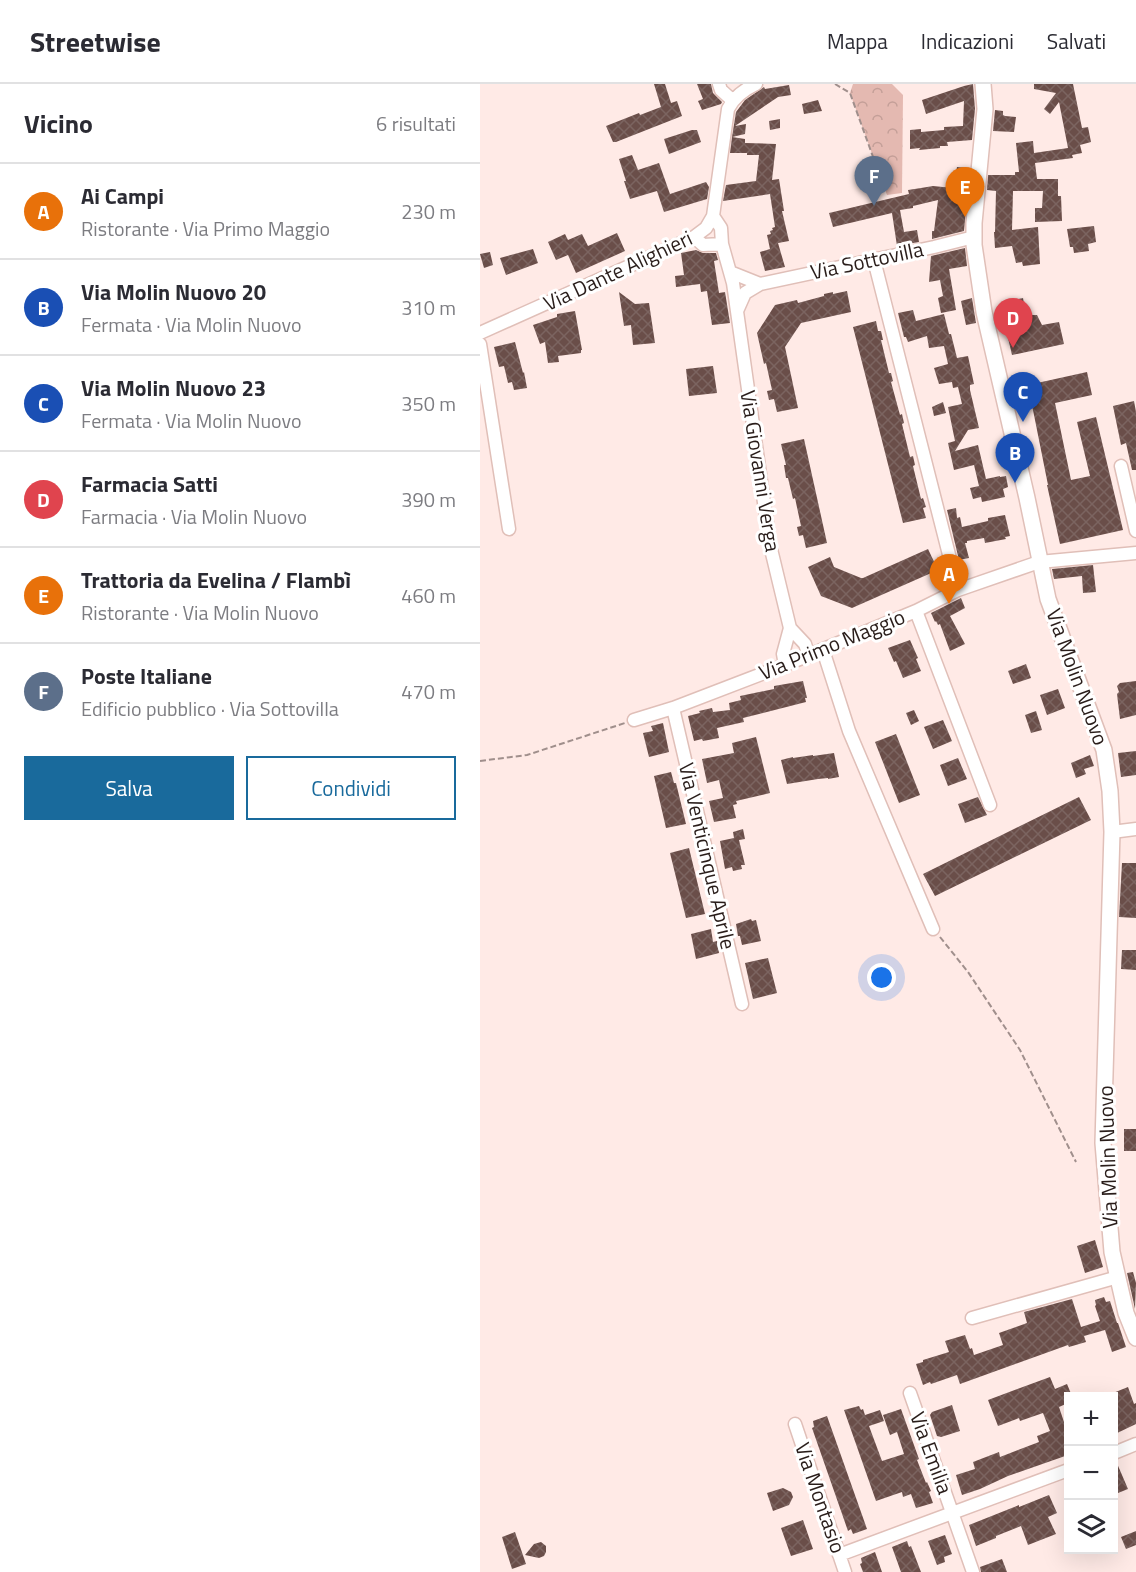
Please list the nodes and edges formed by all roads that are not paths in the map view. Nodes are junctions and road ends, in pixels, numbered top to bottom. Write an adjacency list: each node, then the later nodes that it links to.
1 (719, 84): 4 (street)
2 (756, 84): 4 (street)
3 (983, 84): 7 (main road, Via Molin Nuovo)
4 (732, 100): 5 (street, Via Dante Alighieri)
5 (713, 216): 6 (street, Via Dante Alighieri); 8 (street)
6 (694, 237): 8 (street); 13 (street, Via Dante Alighieri)
7 (974, 237): 9 (street, Via Sottovilla); 19 (main road, Via Molin Nuovo)
8 (722, 244): 10 (street)
9 (874, 260): 11 (street, Via Sottovilla); 20 (street)
10 (730, 272): 11 (street); 12 (street)
11 (760, 284): 12 (street)
12 (737, 312): 22 (street, Via Giovanni Verga)
13 (480, 333)
14 (480, 344): 16 (street)
15 (1121, 466): 17 (street)
16 (509, 529)
17 (1136, 531)
18 (1136, 553): 19 (street, Via Primo Maggio)
19 (1040, 562): 20 (street, Via Primo Maggio); 30 (main road, Via Molin Nuovo)
20 (958, 590): 21 (street, Via Primo Maggio)
21 (916, 611): 23 (street, Via Primo Maggio); 28 (street)
22 (790, 628): 24 (street, Via Giovanni Verga); 25 (street, Via Giovanni Verga)
23 (823, 650): 24 (street, Via Primo Maggio); 31 (street)
24 (809, 656): 25 (street, Via Primo Maggio)
25 (785, 665): 26 (street, Via Primo Maggio)
26 (673, 708): 27 (street, Via Primo Maggio); 32 (street, Via Venticinque Aprile)
27 (634, 720)
28 (990, 805)
29 (1136, 829): 30 (street)
30 (1112, 832): 33 (main road, Via Molin Nuovo)
31 (933, 929)
32 (742, 1004)
33 (1118, 1277): 34 (street); 35 (main road, Via Molin Nuovo)
34 (972, 1318)
35 (1136, 1338)
36 (909, 1393): 41 (street, Via Emilia)
37 (795, 1424): 42 (street, Via Montasio)
38 (1136, 1444): 39 (street)
39 (1118, 1451)
40 (1064, 1471): 41 (street, Via Emilia)
41 (953, 1513): 42 (street, Via Emilia); 44 (street, Via Emilia)
42 (839, 1555): 43 (street, Via Montasio)
43 (845, 1572)
44 (973, 1572)

